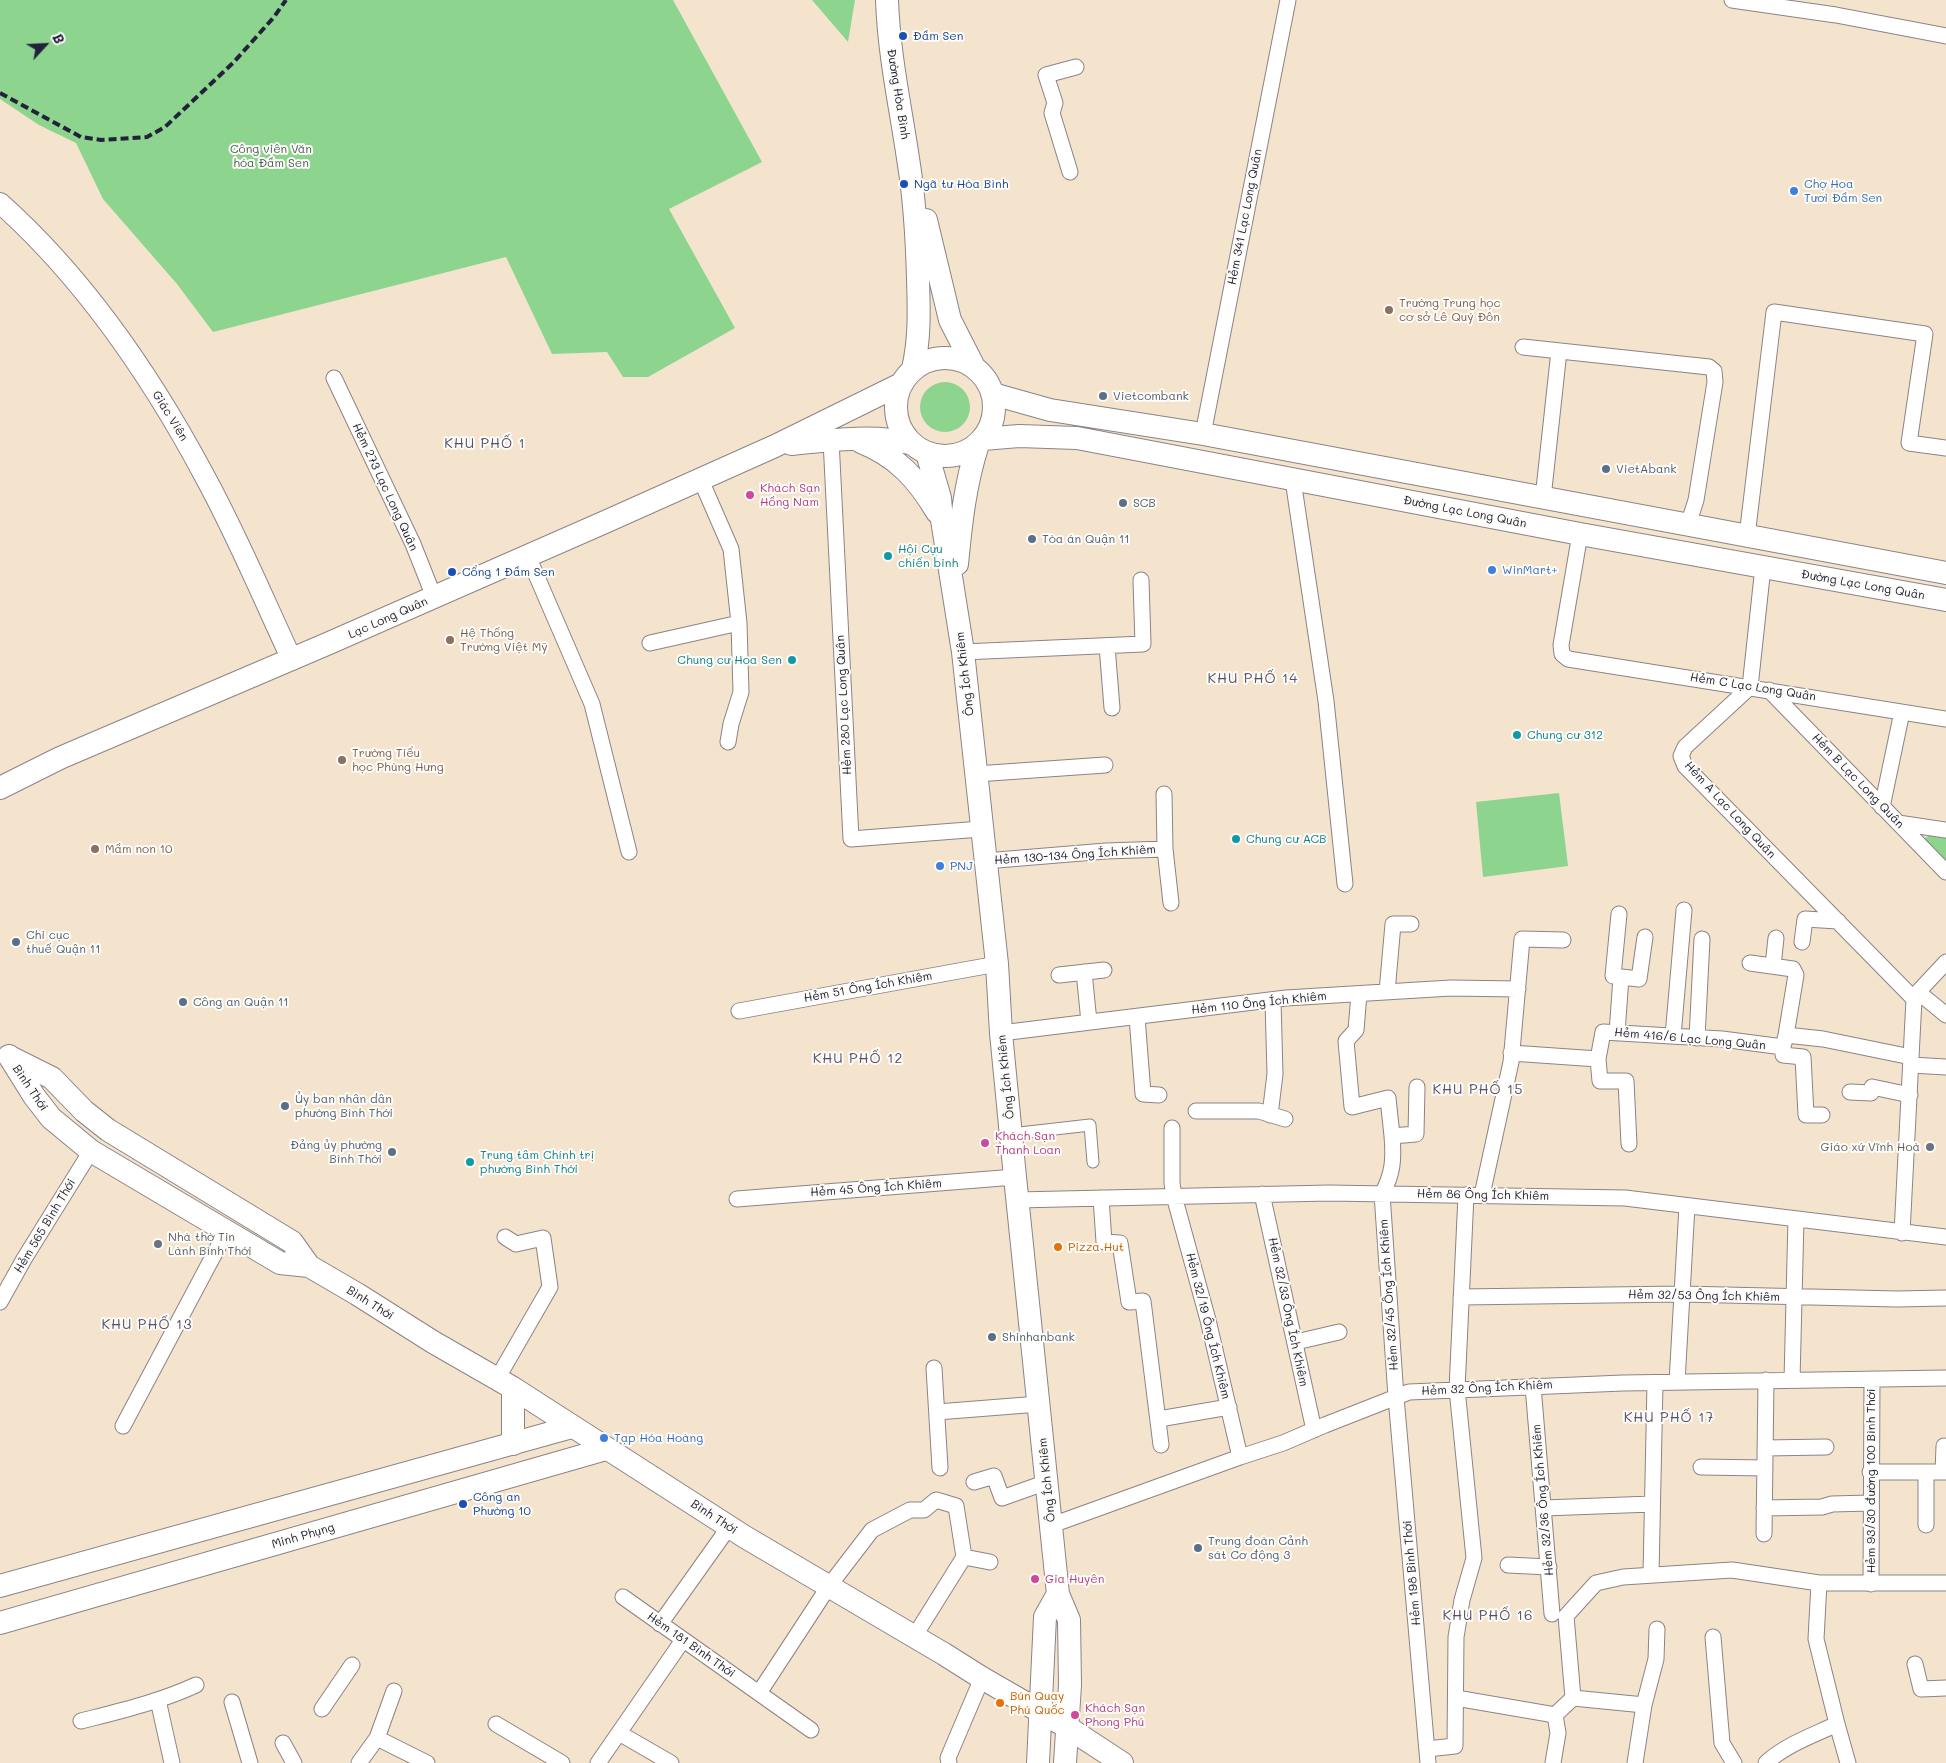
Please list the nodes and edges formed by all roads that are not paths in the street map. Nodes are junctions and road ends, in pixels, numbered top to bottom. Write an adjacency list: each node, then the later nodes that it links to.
1 (887, 0): 7 (main road, Đường Hòa Bình)
2 (1288, 0): 15 (street, Hẻm 341 Lạc Long Quân)
3 (1732, 0): 4 (street)
4 (1946, 36)
5 (1076, 67): 6 (street)
6 (1070, 172)
7 (912, 187): 11 (main road, Đường Hòa Bình); 12 (main road, Đường Hòa Bình)
8 (0, 203): 40 (street, Giác Viên)
9 (1523, 347): 10 (street)
10 (1559, 350): 24 (street); 26 (street)
11 (972, 365): 12 (main road); 14 (main road)
12 (907, 376): 19 (main road); 21 (main road)
13 (334, 378): 34 (street, Hẻm 273 Lạc Long Quân)
14 (993, 394): 15 (main road); 18 (main road)
15 (1203, 434): 24 (main road)
16 (831, 440): 17 (main road); 19 (main road); 53 (street, Hẻm 280 Lạc Long Quân)
17 (856, 440): 21 (main road); 25 (main road)
18 (981, 442): 21 (main road); 23 (main road, Đường Lạc Long Quân); 33 (main road)
19 (775, 446): 22 (main road, Lạc Long Quân)
20 (1946, 448): 28 (street)
21 (920, 449): 25 (main road)
22 (700, 478): 29 (main road, Lạc Long Quân); 36 (street)
23 (1293, 480): 27 (main road, Đường Lạc Long Quân); 59 (street)
24 (1544, 498): 26 (main road)
25 (942, 520): 33 (main road)
26 (1688, 525): 28 (main road)
27 (1580, 534): 30 (main road, Đường Lạc Long Quân); 41 (street, Hẻm C Lạc Long Quân)
28 (1747, 536): 31 (main road)
29 (528, 556): 34 (main road, Lạc Long Quân); 56 (street)
30 (1762, 567): 35 (main road, Đường Lạc Long Quân); 41 (street)
31 (1946, 572)
32 (1141, 580): 38 (street)
33 (954, 590): 39 (main road, Ông Ích Khiêm)
34 (434, 597): 40 (main road, Lạc Long Quân)
35 (1946, 600)
36 (738, 623): 37 (street); 46 (street)
37 (650, 643)
38 (1107, 646): 39 (street); 43 (street)
39 (963, 652): 48 (main road, Ông Ích Khiêm)
40 (292, 660): 49 (main road, Lạc Long Quân)
41 (1750, 687): 42 (street, Hẻm C Lạc Long Quân); 63 (street, Hẻm A Lạc Long Quân)
42 (1769, 690): 44 (street, Hẻm C Lạc Long Quân); 51 (street, Hẻm B Lạc Long Quân)
43 (1112, 708)
44 (1902, 712): 45 (street, Hẻm C Lạc Long Quân); 51 (street)
45 (1946, 719)
46 (728, 742)
47 (1104, 765): 48 (street)
48 (976, 774): 53 (main road, Ông Ích Khiêm)
49 (0, 788)
50 (1164, 794): 55 (street)
51 (1882, 806): 52 (street, Hẻm B Lạc Long Quân)
52 (1898, 823): 54 (street); 58 (street, Hẻm B Lạc Long Quân)
53 (981, 829): 57 (main road, Ông Ích Khiêm)
54 (1946, 830)
55 (1165, 849): 57 (street, Hẻm 130-134 Ông Ích Khiêm); 60 (street)
56 (629, 852)
57 (985, 861): 72 (main road, Ông Ích Khiêm)
58 (1946, 872)
59 (1345, 884)
60 (1171, 903)
61 (1684, 910): 89 (street)
62 (1619, 914): 77 (street)
63 (1838, 921): 69 (street); 81 (street, Hẻm A Lạc Long Quân)
64 (1411, 924): 79 (street)
65 (1645, 937): 77 (street)
66 (1776, 938): 73 (street)
67 (1702, 939): 90 (street)
68 (1563, 940): 78 (street)
69 (1802, 942)
70 (1946, 962): 81 (street)
71 (1750, 963): 73 (street)
72 (997, 964): 83 (street, Hẻm 51 Ông Ích Khiêm); 87 (main road, Ông Ích Khiêm)
73 (1773, 966): 91 (street)
74 (1104, 970): 75 (street)
75 (1084, 972): 76 (street); 86 (street)
76 (1059, 974)
77 (1621, 977): 88 (street)
78 (1518, 989): 79 (street, Hẻm 110 Ông Ích Khiêm); 93 (street)
79 (1387, 992): 80 (street, Hẻm 110 Ông Ích Khiêm)
80 (1359, 994): 82 (street, Hẻm 110 Ông Ích Khiêm); 107 (street)
81 (1916, 996): 84 (street, Hẻm A Lạc Long Quân); 95 (street)
82 (1273, 1000): 85 (street, Hẻm 110 Ông Ích Khiêm); 102 (street)
83 (739, 1011)
84 (1946, 1015)
85 (1136, 1017): 86 (street, Hẻm 110 Ông Ích Khiêm); 99 (street)
86 (1089, 1022): 87 (street, Hẻm 110 Ông Ích Khiêm)
87 (1001, 1033): 106 (main road, Ông Ích Khiêm)
88 (1617, 1033): 89 (street, Hẻm 416/6 Lạc Long Quân); 94 (street, Hẻm 416/6 Lạc Long Quân)
89 (1673, 1036): 90 (street, Hẻm 416/6 Lạc Long Quân)
90 (1697, 1038): 91 (street, Hẻm 416/6 Lạc Long Quân)
91 (1785, 1041): 95 (street, Hẻm 416/6 Lạc Long Quân); 103 (street)
92 (5, 1052): 109 (main road, Bình Thới); 121 (main road, Bình Thới)
93 (1512, 1053): 94 (street); 115 (street)
94 (1598, 1059): 108 (street)
95 (1911, 1061): 96 (street, Hẻm 416/6 Lạc Long Quân); 100 (street)
96 (1946, 1067)
97 (1417, 1087): 107 (street)
98 (1850, 1092): 100 (street)
99 (1159, 1095)
100 (1910, 1095): 124 (street)
101 (1196, 1111): 102 (street)
102 (1270, 1114): 104 (street)
103 (1822, 1115)
104 (1285, 1119)
105 (1172, 1128): 116 (street, Hẻm 32/19 Ông Ích Khiêm)
106 (1011, 1134): 110 (street); 111 (main road, Ông Ích Khiêm)
107 (1392, 1136): 113 (street)
108 (1629, 1144)
109 (91, 1151): 123 (main road, Bình Thới); 132 (street, Hẻm 565 Bình Thới)
110 (1093, 1162)
111 (1015, 1177): 118 (street, Hẻm 45 Ông Ích Khiêm); 119 (main road, Ông Ích Khiêm)
112 (1262, 1194): 113 (street, Hẻm 86 Ông Ích Khiêm); 116 (street, Hẻm 86 Ông Ích Khiêm); 134 (street, Hẻm 32/33 Ông Ích Khiêm)
113 (1382, 1194): 114 (street, Hẻm 86 Ông Ích Khiêm); 145 (street, Hẻm 32/45 Ông Ích Khiêm)
114 (1466, 1195): 115 (street, Hẻm 86 Ông Ích Khiêm); 129 (street)
115 (1482, 1195): 120 (street, Hẻm 86 Ông Ích Khiêm)
116 (1174, 1196): 117 (street, Hẻm 86 Ông Ích Khiêm); 147 (street, Hẻm 32/19 Ông Ích Khiêm)
117 (1101, 1198): 119 (street, Hẻm 86 Ông Ích Khiêm); 149 (street)
118 (737, 1199)
119 (1017, 1200): 146 (main road, Ông Ích Khiêm)
120 (1686, 1206): 122 (street, Hẻm 86 Ông Ích Khiêm); 128 (street)
121 (238, 1210): 123 (main road); 127 (main road, Bình Thới)
122 (1796, 1220): 124 (street, Hẻm 86 Ông Ích Khiêm); 130 (street)
123 (226, 1232): 127 (main road, Bình Thới); 150 (street)
124 (1902, 1233): 126 (street, Hẻm 86 Ông Ích Khiêm)
125 (504, 1237): 142 (street)
126 (1946, 1237)
127 (309, 1266): 142 (main road, Bình Thới)
128 (1682, 1294): 129 (street, Hẻm 32/53 Ông Ích Khiêm); 130 (street, Hẻm 32/53 Ông Ích Khiêm); 141 (street)
129 (1461, 1297): 144 (street)
130 (1795, 1297): 131 (street, Hẻm 32/53 Ông Ích Khiêm); 139 (street)
131 (1946, 1298)
132 (0, 1302)
133 (1339, 1332): 134 (street)
134 (1296, 1342): 152 (street, Hẻm 32/33 Ông Ích Khiêm)
135 (934, 1368): 148 (street)
136 (1946, 1378): 137 (street, Hẻm 32 Ông Ích Khiêm)
137 (1872, 1379): 139 (street, Hẻm 32 Ông Ích Khiêm); 163 (street, Hẻm 93/30 đường 100 Bình Thới)
138 (1766, 1380): 139 (street, Hẻm 32 Ông Ích Khiêm); 141 (street, Hẻm 32 Ông Ích Khiêm); 157 (street)
139 (1792, 1380)
140 (1655, 1382): 141 (street, Hẻm 32 Ông Ích Khiêm); 143 (street, Hẻm 32 Ông Ích Khiêm); 169 (street)
141 (1678, 1382)
142 (505, 1384): 151 (main road, Bình Thới); 153 (main road)
143 (1533, 1386): 144 (street, Hẻm 32 Ông Ích Khiêm); 170 (street, Hẻm 32/36 Ông Ích Khiêm)
144 (1457, 1389): 145 (street, Hẻm 32 Ông Ích Khiêm); 202 (street, Hẻm 198 Bình Thới)
145 (1396, 1397): 152 (street, Hẻm 32 Ông Ích Khiêm); 218 (street, Hẻm 198 Bình Thới)
146 (1039, 1404): 148 (street); 167 (main road, Ông Ích Khiêm)
147 (1229, 1407): 149 (street); 159 (street, Hẻm 32/19 Ông Ích Khiêm)
148 (937, 1412): 161 (street)
149 (1159, 1419): 154 (street)
150 (123, 1426)
151 (572, 1427): 153 (main road); 158 (main road, Bình Thới)
152 (1314, 1430): 159 (street, Hẻm 32 Ông Ích Khiêm)
153 (514, 1444): 184 (main road)
154 (1161, 1445)
155 (1944, 1446): 165 (street)
156 (1826, 1447): 157 (street)
157 (1765, 1448): 162 (street)
158 (606, 1449): 174 (main road, Bình Thới); 189 (main road, Minh Phụng)
159 (1240, 1457): 172 (street, Hẻm 32 Ông Ích Khiêm)
160 (1700, 1467): 162 (street)
161 (940, 1468)
162 (1765, 1468): 171 (street)
163 (1870, 1472): 164 (street); 168 (street, Hẻm 93/30 đường 100 Bình Thới)
164 (1926, 1472): 165 (street); 173 (street)
165 (1945, 1472)
166 (974, 1482): 167 (street)
167 (1047, 1482): 172 (main road, Ông Ích Khiêm)
168 (1870, 1503): 171 (street); 183 (street, Hẻm 93/30 đường 100 Bình Thới)
169 (1652, 1504): 170 (street); 180 (street)
170 (1544, 1508): 179 (street, Hẻm 32/36 Ông Ích Khiêm)
171 (1764, 1508): 175 (street)
172 (1052, 1525): 186 (main road, Ông Ích Khiêm)
173 (1926, 1525)
174 (729, 1527): 185 (main road, Bình Thới); 190 (street)
175 (1764, 1534)
176 (964, 1557): 177 (street); 185 (street); 192 (street)
177 (990, 1562)
178 (1508, 1565): 179 (street)
179 (1549, 1567): 188 (street, Hẻm 32/36 Ông Ích Khiêm)
180 (1651, 1575): 181 (street); 188 (street)
181 (1819, 1583): 183 (street); 212 (street)
182 (1946, 1583): 183 (street)
183 (1870, 1584)
184 (0, 1586)
185 (829, 1586): 192 (main road, Bình Thới); 201 (street)
186 (1058, 1594): 208 (main road); 213 (main road, Ông Ích Khiêm)
187 (623, 1597): 190 (street, Hẻm 181 Bình Thới)
188 (1559, 1615): 203 (street, Hẻm 32/36 Ông Ích Khiêm)
189 (0, 1623)
190 (660, 1624): 194 (street, Hẻm 181 Bình Thới)
191 (1657, 1629): 206 (street)
192 (914, 1637): 197 (main road, Bình Thới)
193 (1713, 1637): 234 (street)
194 (683, 1640): 201 (street, Hẻm 181 Bình Thới); 215 (street)
195 (1915, 1664): 199 (street)
196 (352, 1665): 207 (street)
197 (982, 1678): 208 (main road, Bình Thới); 228 (street)
198 (196, 1685): 204 (street)
199 (1946, 1688)
200 (394, 1691): 216 (street)
201 (759, 1693): 214 (street, Hẻm 181 Bình Thới)
202 (1456, 1698): 209 (street); 218 (street, Hẻm 198 Bình Thới)
203 (1573, 1698): 206 (street); 209 (street)
204 (158, 1700): 210 (street); 220 (street)
205 (232, 1702): 221 (street)
206 (1644, 1705): 233 (street)
207 (322, 1709)
208 (1040, 1712): 213 (main road, Bình Thới); 229 (main road)
209 (1556, 1715): 232 (street)
210 (81, 1721)
211 (496, 1724): 225 (street)
212 (1836, 1724): 219 (street); 235 (street)
213 (1067, 1728): 230 (main road, Ông Ích Khiêm); 231 (main road, Bình Thới)
214 (811, 1730)
215 (619, 1733): 226 (street); 227 (street)
216 (377, 1738): 223 (street); 224 (street)
217 (283, 1743): 222 (street)
218 (1428, 1756)
219 (1769, 1760)
220 (172, 1763)
221 (250, 1763)
222 (294, 1763)
223 (360, 1763)
224 (427, 1763)
225 (562, 1763)
226 (598, 1763)
227 (671, 1763)
228 (949, 1763)
229 (1038, 1763)
230 (1065, 1763)
231 (1122, 1763)
232 (1553, 1763)
233 (1635, 1763)
234 (1734, 1763)
235 (1848, 1763)

